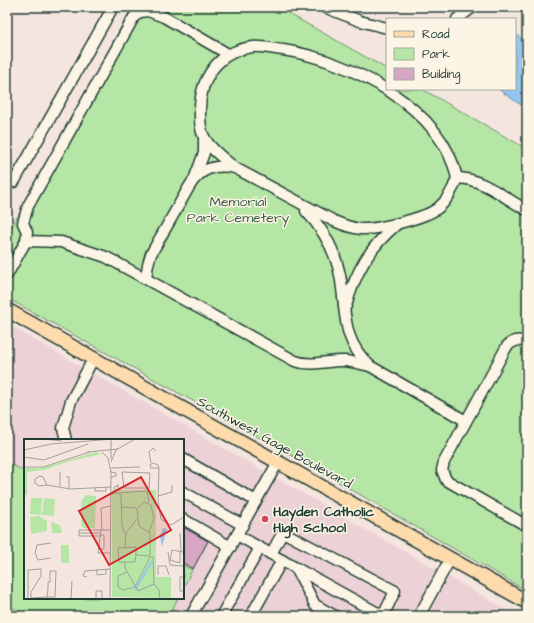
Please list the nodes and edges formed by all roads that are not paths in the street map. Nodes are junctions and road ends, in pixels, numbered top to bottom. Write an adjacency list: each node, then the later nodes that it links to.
1 (113, 7): 9 (street)
2 (324, 7): 5 (street)
3 (472, 7): 4 (street)
4 (458, 18)
5 (386, 28)
6 (228, 54): 7 (street); 11 (street); 15 (street)
7 (204, 137): 8 (street); 10 (street)
8 (235, 168): 10 (street); 12 (street)
9 (7, 178)
10 (194, 178): 17 (street)
11 (457, 178): 13 (street); 14 (street)
12 (299, 204): 14 (street); 18 (street)
13 (527, 210)
14 (400, 222): 18 (street)
15 (26, 241): 16 (street); 17 (street)
16 (7, 275)
17 (146, 278): 22 (street)
18 (344, 309): 22 (street)
19 (7, 310): 21 (main road, Southwest Gage Boulevard)
20 (527, 342): 23 (street)
21 (93, 359): 24 (street); 26 (main road, Southwest Gage Boulevard)
22 (370, 366): 23 (street)
23 (466, 421): 31 (street)
24 (66, 439)
25 (184, 460): 28 (street)
26 (278, 462): 28 (street); 36 (main road, Southwest Gage Boulevard)
27 (184, 493): 30 (street)
28 (256, 501): 30 (street)
29 (184, 521): 33 (street)
30 (243, 525): 32 (street)
31 (527, 526)
32 (237, 535): 33 (street); 34 (street)
33 (231, 547): 40 (street)
34 (260, 548): 35 (street); 41 (street)
35 (271, 554): 37 (street); 44 (street)
36 (450, 559): 39 (main road, Southwest Gage Boulevard); 45 (street)
37 (282, 560): 38 (street); 42 (street)
38 (296, 568): 43 (street); 44 (street)
39 (527, 602)
40 (191, 616)
41 (221, 616)
42 (250, 616)
43 (335, 616)
44 (383, 616)
45 (419, 616)

